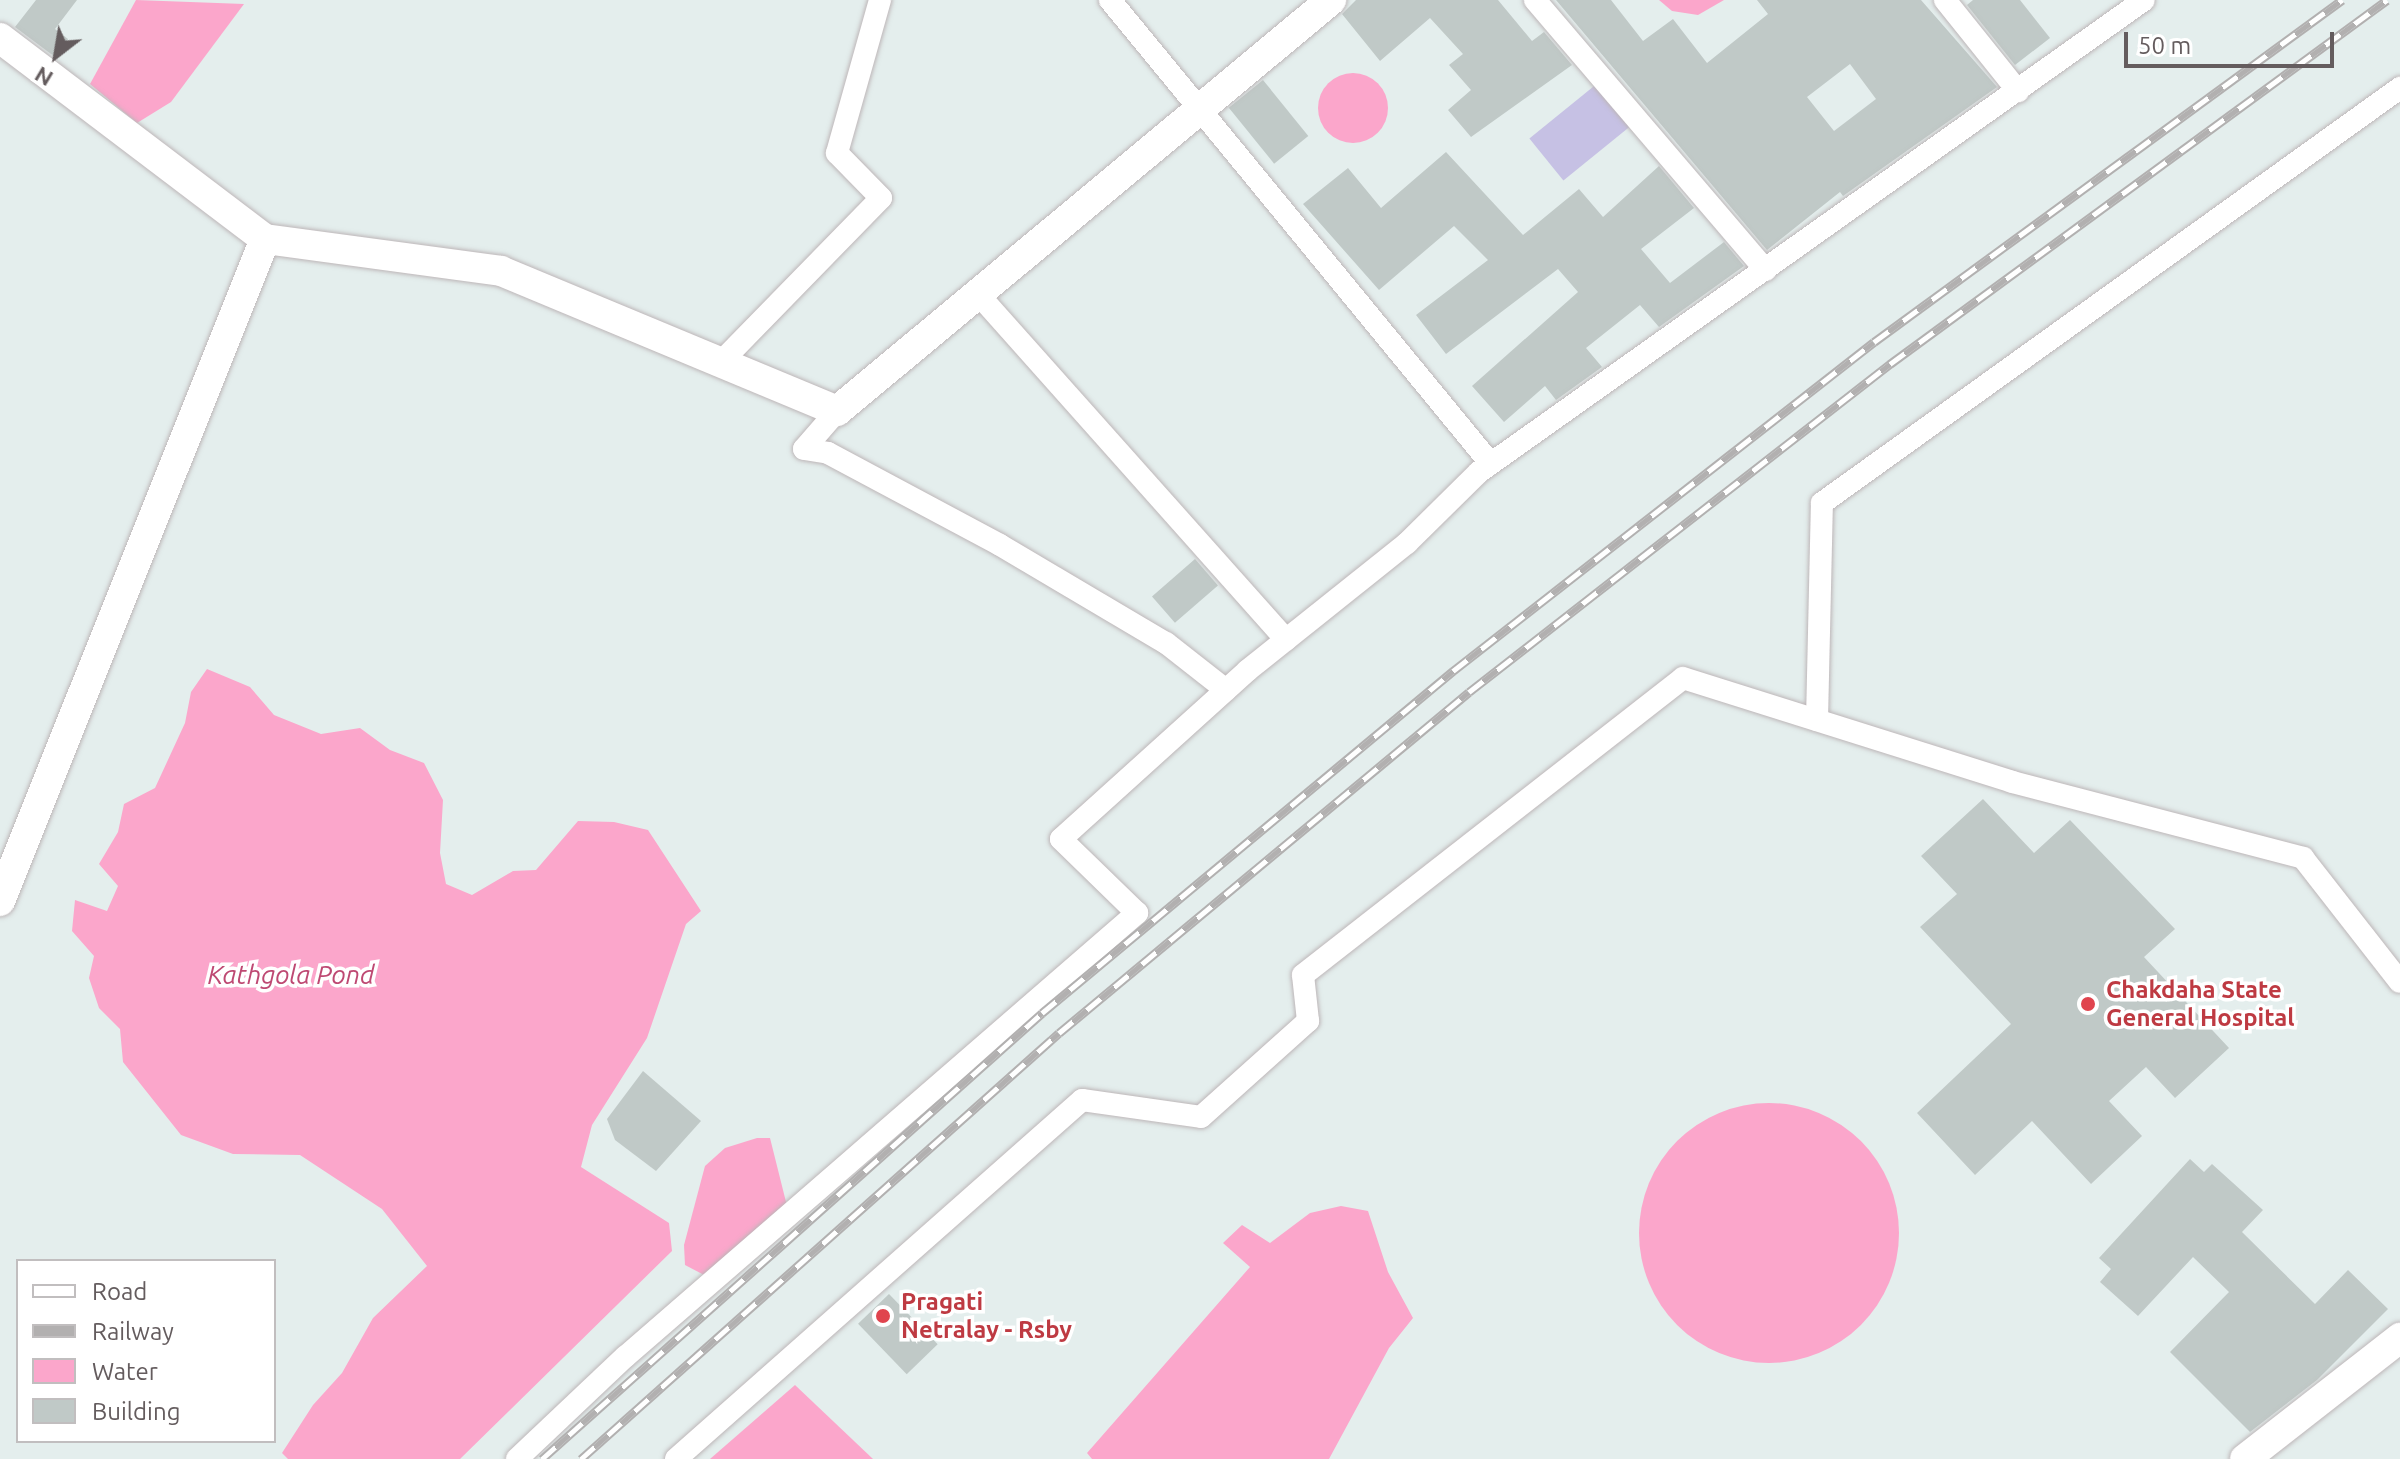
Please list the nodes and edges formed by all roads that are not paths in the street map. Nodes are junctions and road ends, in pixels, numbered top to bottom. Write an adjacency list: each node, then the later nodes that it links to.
1 (880, 0): 14 (street)
2 (1110, 0): 10 (street)
3 (1331, 0): 10 (main road)
4 (1535, 0): 12 (street)
5 (1945, 0): 9 (street)
6 (2144, 0): 9 (street)
7 (0, 38): 11 (main road)
8 (2400, 88): 19 (street)
9 (2018, 91): 12 (street)
10 (1202, 107): 13 (main road); 16 (street)
11 (265, 239): 14 (main road); 20 (main road)
12 (1766, 270): 16 (street)
13 (978, 294): 15 (main road); 17 (street)
14 (721, 362): 15 (main road)
15 (837, 411): 18 (street)
16 (1491, 464): 17 (street)
17 (1286, 640): 18 (street)
18 (1226, 690): 23 (street)
19 (1817, 720): 21 (street); 24 (street)
20 (0, 901)
21 (2400, 982)
22 (2400, 1338): 25 (main road)
23 (517, 1459)
24 (676, 1459)
25 (2245, 1459)

